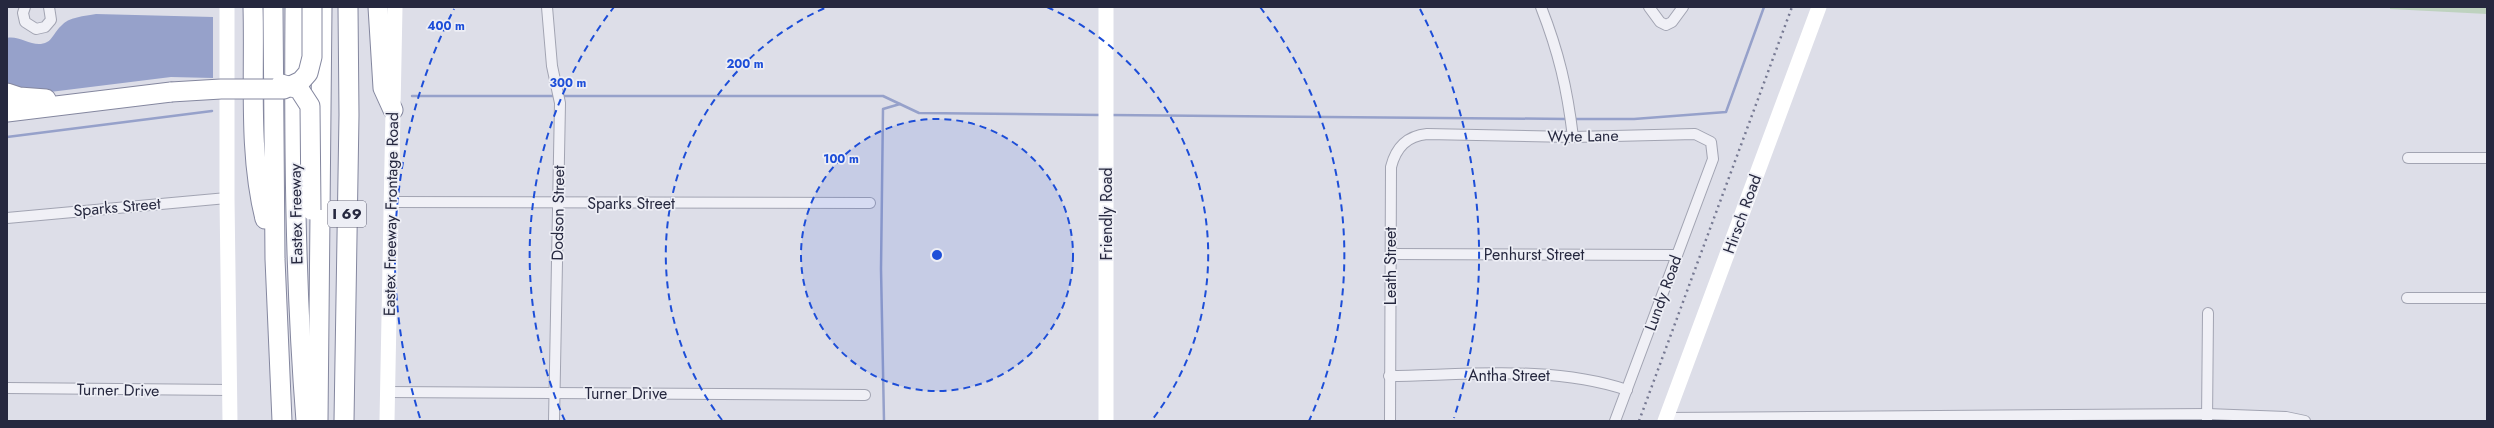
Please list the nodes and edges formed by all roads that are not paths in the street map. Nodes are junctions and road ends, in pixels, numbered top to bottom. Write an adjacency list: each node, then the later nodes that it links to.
1 (25, 7): 2 (street)
2 (49, 7)
3 (227, 7): 29 (main road)
4 (254, 7): 37 (highway)
5 (273, 7): 37 (highway, Eastex Freeway)
6 (295, 7): 52 (highway, Eastex Freeway)
7 (306, 7): 19 (highway)
8 (312, 7): 19 (highway, bridge)
9 (322, 7): 53 (highway, I 69)
10 (348, 7): 54 (highway, I 69)
11 (378, 7): 22 (highway)
12 (395, 7): 22 (main road, Eastex Freeway Frontage Road)
13 (547, 7): 31 (street, Dodson Street)
14 (1106, 7): 57 (main road, Friendly Road)
15 (1541, 7): 24 (street)
16 (1649, 7): 17 (street)
17 (1682, 7)
18 (1819, 7): 49 (main road, Hirsch Road)
19 (280, 86): 20 (highway, bridge); 33 (highway)
20 (171, 89): 21 (highway); 23 (highway)
21 (7, 93)
22 (393, 110): 30 (main road, Eastex Freeway Frontage Road)
23 (7, 112)
24 (1572, 132): 25 (street, Wyte Lane); 28 (street, Wyte Lane)
25 (1430, 134): 35 (street, Leath Street)
26 (2408, 158): 27 (street)
27 (2487, 158)
28 (1711, 165): 36 (street, Lundy Road)
29 (226, 198): 34 (street, Sparks Street); 43 (main road)
30 (391, 202): 31 (street, Sparks Street); 45 (main road, Eastex Freeway Frontage Road)
31 (557, 202): 32 (street, Sparks Street); 46 (street, Dodson Street)
32 (870, 204)
33 (308, 209): 52 (highway); 53 (highway)
34 (7, 218)
35 (1391, 254): 36 (street, Penhurst Street); 41 (street, Leath Street)
36 (1678, 255): 44 (street, Lundy Road)
37 (275, 259): 51 (highway, Eastex Freeway)
38 (2407, 298): 39 (street)
39 (2487, 298)
40 (2208, 313): 48 (street)
41 (1390, 376): 44 (street, Antha Street); 58 (street, Leath Street)
42 (7, 388): 43 (street, Turner Drive)
43 (229, 390): 50 (main road)
44 (1627, 390): 59 (street, Lundy Road)
45 (387, 392): 46 (street, Turner Drive); 55 (main road, Eastex Freeway Frontage Road)
46 (555, 393): 47 (street, Turner Drive); 56 (street, Dodson Street)
47 (865, 395)
48 (2207, 417): 49 (street); 60 (street)
49 (1666, 419)
50 (230, 421)
51 (282, 421)
52 (306, 421)
53 (317, 421)
54 (344, 421)
55 (387, 421)
56 (554, 421)
57 (1106, 421)
58 (1390, 421)
59 (1615, 421)
60 (2305, 421)

